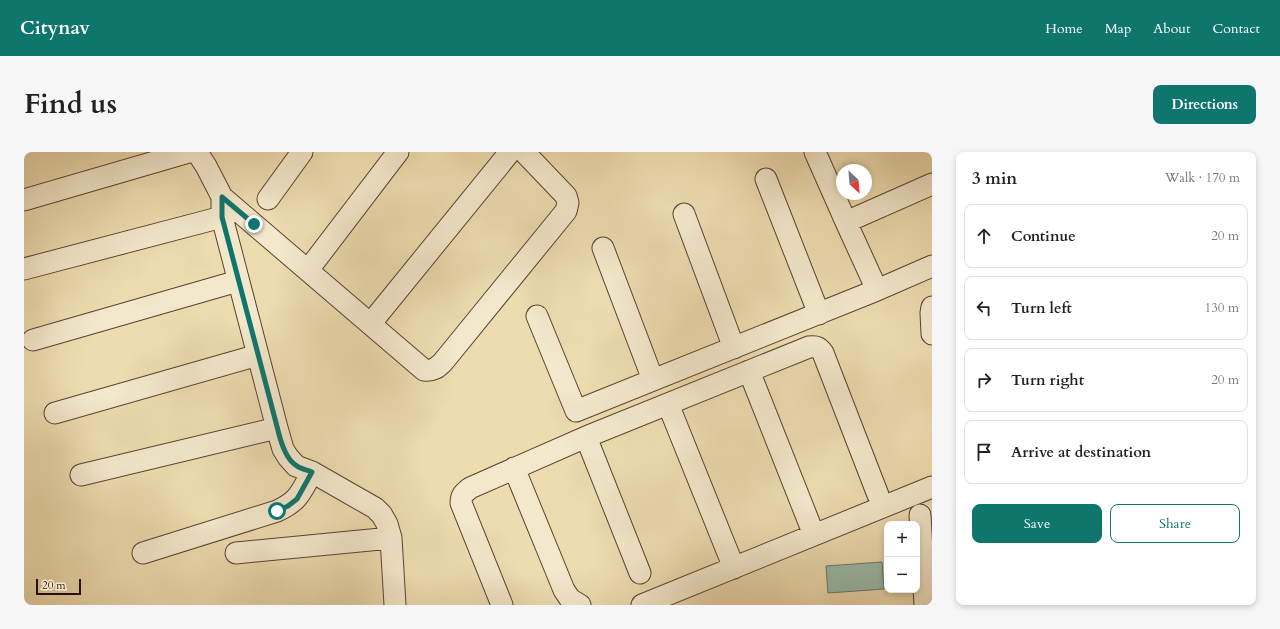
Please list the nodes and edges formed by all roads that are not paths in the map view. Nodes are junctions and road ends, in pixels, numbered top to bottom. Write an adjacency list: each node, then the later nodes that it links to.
1 (189, 152): 8 (street)
2 (197, 152): 13 (street)
3 (302, 152): 11 (street)
4 (398, 152): 19 (street)
5 (510, 152): 25 (street)
6 (524, 152): 25 (street)
7 (815, 152): 15 (street)
8 (127, 161): 12 (street)
9 (766, 179): 23 (street)
10 (932, 184): 15 (street)
11 (268, 198)
12 (24, 200)
13 (222, 207): 18 (street); 19 (street); 20 (street)
14 (684, 214): 28 (street)
15 (846, 222): 21 (street)
16 (603, 248): 31 (street)
17 (932, 266): 21 (street)
18 (24, 269)
19 (308, 270): 25 (street)
20 (238, 281): 27 (street); 29 (street)
21 (877, 290): 23 (street)
22 (932, 307): 26 (street)
23 (819, 314): 28 (street)
24 (537, 316): 31 (street)
25 (371, 323)
26 (932, 334)
27 (33, 340)
28 (734, 348): 31 (street)
29 (258, 354): 33 (street); 34 (street)
30 (749, 371): 32 (street); 40 (street); 42 (street)
31 (653, 380)
32 (668, 404): 35 (street); 46 (street)
33 (55, 413)
34 (277, 428): 37 (street); 38 (street)
35 (586, 437): 36 (street); 47 (street)
36 (514, 468): 49 (street); 50 (street)
37 (312, 472): 43 (street); 44 (street)
38 (81, 475)
39 (932, 487): 42 (street)
40 (878, 495)
41 (920, 515): 52 (street)
42 (814, 535): 46 (street)
43 (391, 538): 45 (street); 48 (street)
44 (143, 553)
45 (236, 553)
46 (734, 568): 51 (street)
47 (640, 573)
48 (395, 605)
49 (502, 605)
50 (580, 605)
51 (642, 605)
52 (925, 605)

